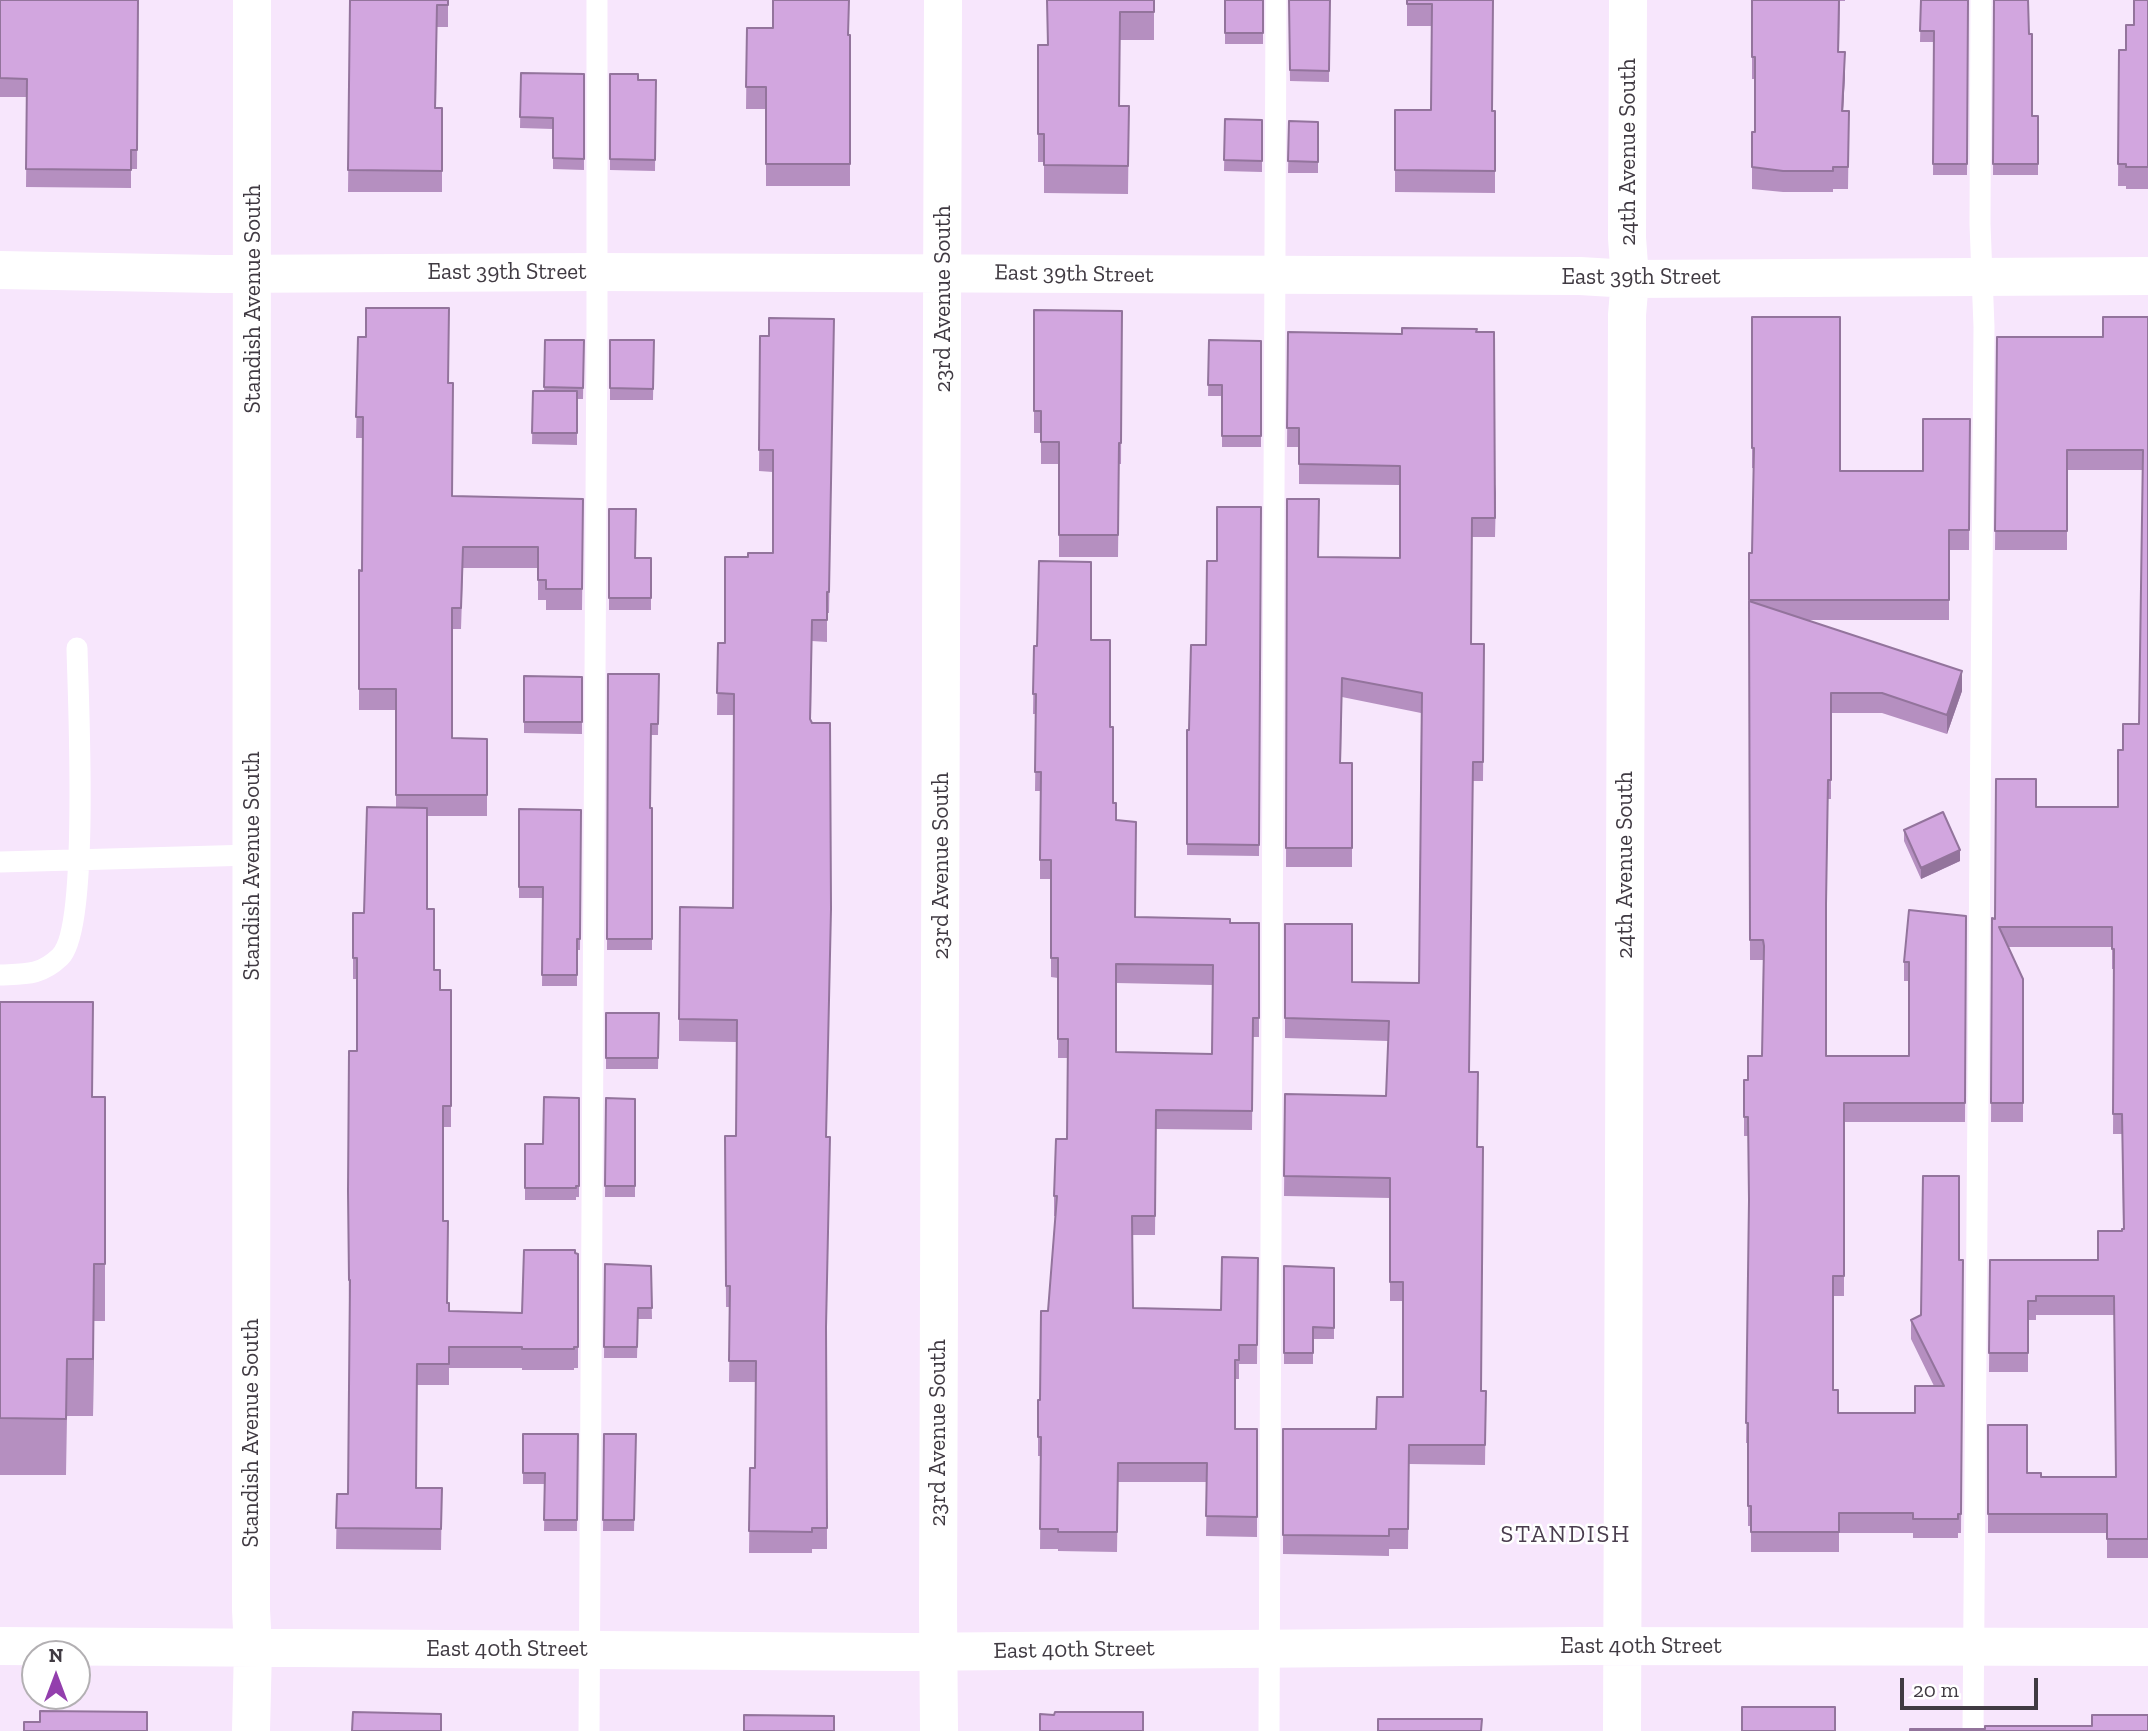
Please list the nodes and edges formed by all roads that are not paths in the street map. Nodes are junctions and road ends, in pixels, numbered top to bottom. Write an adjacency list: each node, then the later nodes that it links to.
1 (252, 0): 9 (street, Standish Avenue South)
2 (597, 0): 8 (lane)
3 (943, 0): 10 (street, 23rd Avenue South)
4 (1276, 0): 11 (lane)
5 (1628, 0): 14 (street, 24th Avenue South)
6 (1981, 0): 13 (lane)
7 (0, 270): 9 (street, East 39th Street)
8 (597, 272): 9 (street, East 39th Street); 10 (street, East 39th Street); 26 (lane)
9 (253, 273): 16 (street, Standish Avenue South)
10 (943, 273): 11 (street, East 39th Street); 27 (street, 23rd Avenue South)
11 (1274, 276): 14 (street, East 39th Street); 25 (lane)
12 (2148, 276): 13 (street, East 39th Street)
13 (1982, 278): 14 (street, East 39th Street); 21 (lane)
14 (1630, 279): 23 (street, 24th Avenue South)
15 (78, 648): 17 (lane)
16 (252, 855): 17 (lane); 22 (street, Standish Avenue South)
17 (80, 859): 18 (lane); 19 (lane)
18 (0, 862)
19 (0, 975)
20 (0, 1646): 22 (street, East 40th Street)
21 (1973, 1646): 23 (street, East 40th Street); 24 (street, East 40th Street); 33 (lane)
22 (253, 1647): 26 (street, East 40th Street); 28 (street, Standish Avenue South)
23 (1622, 1647): 25 (street, East 40th Street); 32 (street, 24th Avenue South)
24 (2148, 1647)
25 (1269, 1648): 27 (street, East 40th Street); 31 (lane)
26 (589, 1649): 27 (street, East 40th Street); 29 (lane)
27 (938, 1652): 30 (street, 23rd Avenue South)
28 (251, 1731)
29 (589, 1731)
30 (939, 1731)
31 (1269, 1731)
32 (1622, 1731)
33 (1973, 1731)

